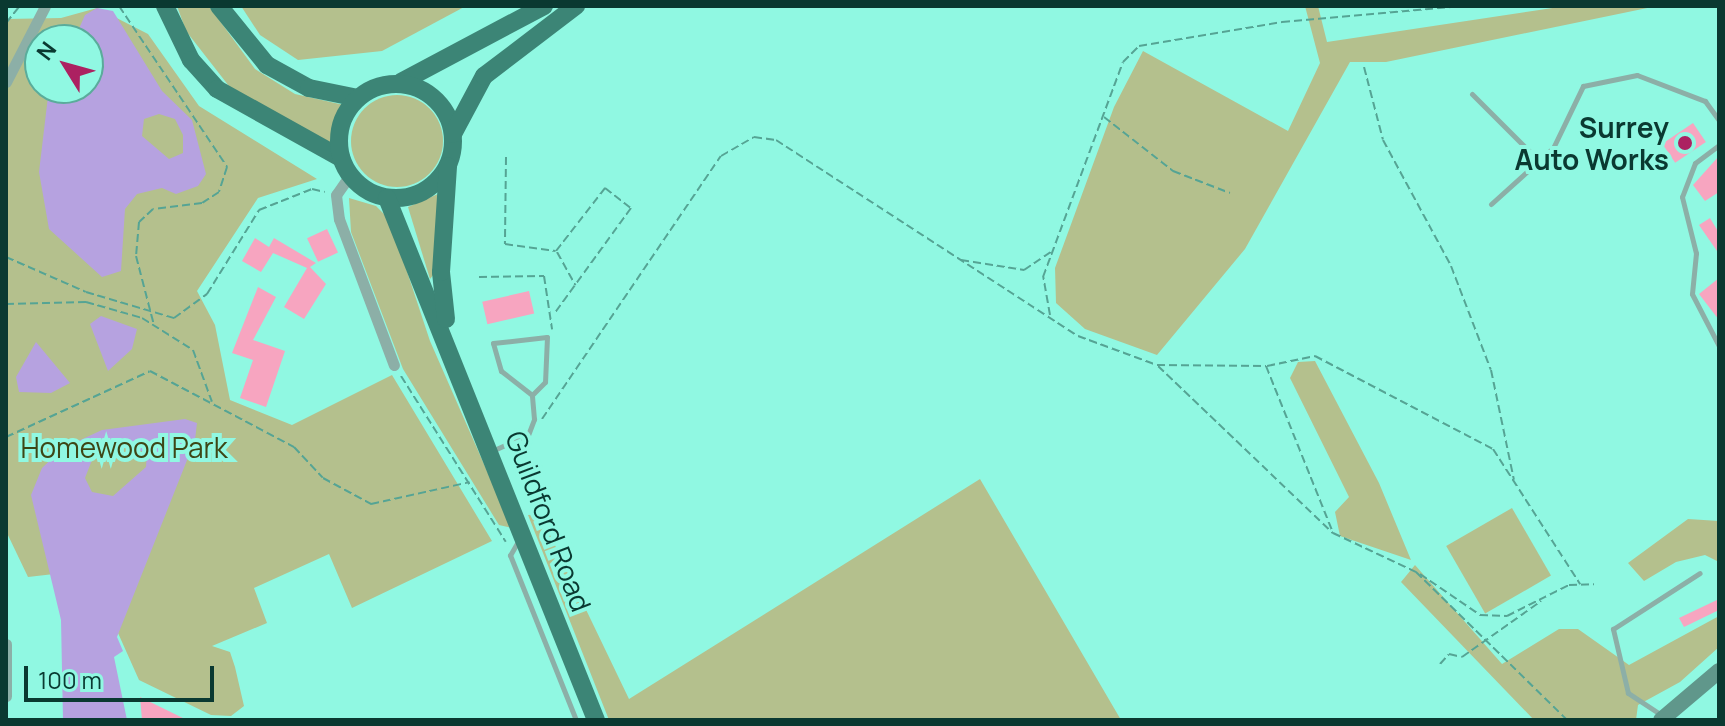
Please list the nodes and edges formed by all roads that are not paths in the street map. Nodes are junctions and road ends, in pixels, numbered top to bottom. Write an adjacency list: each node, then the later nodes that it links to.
1 (45, 6): 6 (street)
2 (165, 6): 13 (main road)
3 (219, 6): 9 (main road)
4 (544, 6): 7 (main road)
5 (576, 6): 11 (main road)
6 (6, 82)
7 (401, 82): 9 (main road); 11 (main road)
8 (1472, 94): 14 (lane)
9 (358, 98): 13 (main road)
10 (1719, 120): 14 (lane)
11 (453, 134): 15 (main road)
12 (1719, 145): 20 (lane)
13 (341, 158): 16 (main road)
14 (1538, 160): 18 (lane)
15 (448, 166): 17 (main road); 19 (main road, Guildford Road)
16 (350, 175): 17 (main road); 21 (street)
17 (387, 198): 19 (main road, Guildford Road)
18 (1491, 204)
19 (450, 341): 23 (main road, Guildford Road)
20 (1719, 346)
21 (394, 365)
22 (532, 395): 22 (lane); 23 (lane)
23 (493, 450): 24 (main road, Guildford Road)
24 (516, 541): 30 (lane, Guildford Road); 31 (main road, Guildford Road)
25 (1700, 573): 29 (lane)
26 (6, 644): 28 (street)
27 (1719, 671): 29 (main road)
28 (6, 696)
29 (1662, 718)
30 (576, 720)
31 (596, 720)

